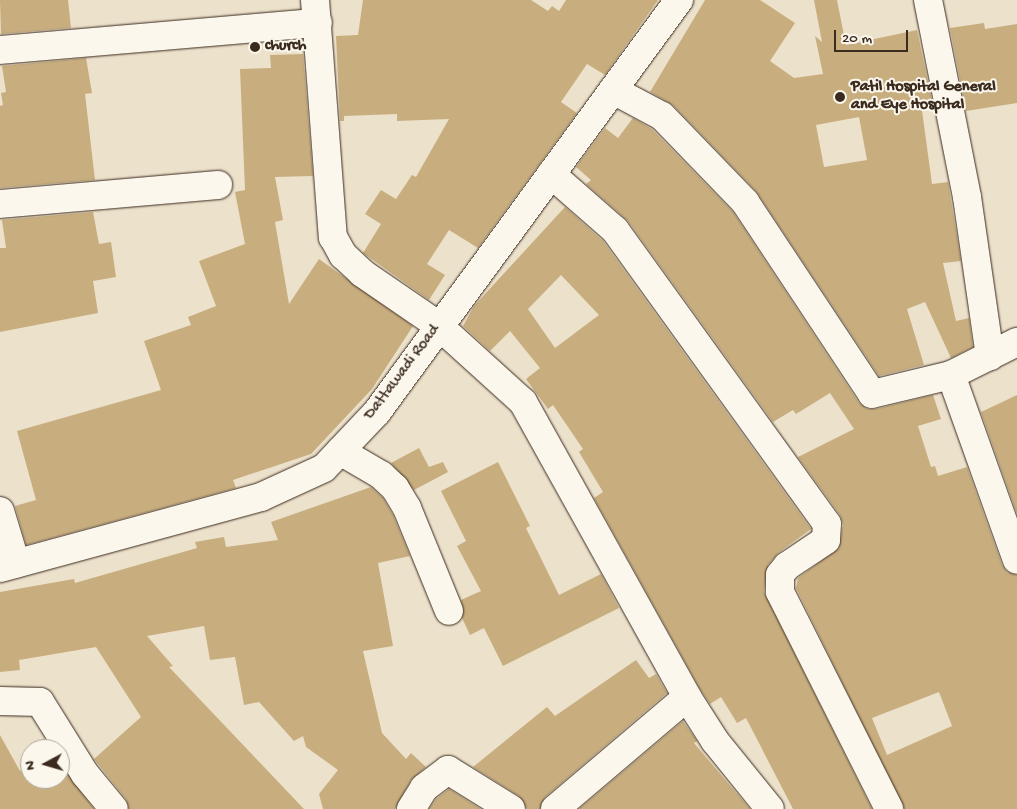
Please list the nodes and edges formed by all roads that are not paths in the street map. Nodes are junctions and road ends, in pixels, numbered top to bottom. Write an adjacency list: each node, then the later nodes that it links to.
1 (679, 0): 5 (street, Dattawadi Road)
2 (928, 0): 11 (street)
3 (316, 12): 4 (street); 9 (street)
4 (0, 50)
5 (613, 90): 6 (street, Dattawadi Road); 12 (street)
6 (551, 174): 9 (street, Dattawadi Road); 25 (street)
7 (218, 185): 8 (street)
8 (0, 204)
9 (438, 326): 13 (street, Dattawadi Road); 18 (street)
10 (1017, 342): 11 (street)
11 (990, 356): 12 (street)
12 (952, 375): 15 (street)
13 (340, 450): 16 (street, Dattawadi Road); 17 (street)
14 (0, 511): 16 (street)
15 (1017, 560)
16 (8, 566)
17 (449, 611)
18 (687, 697): 23 (street); 24 (street)
19 (0, 701): 20 (street)
20 (114, 809)
21 (411, 809): 22 (street)
22 (511, 809)
23 (555, 809)
24 (770, 809)
25 (889, 809)

